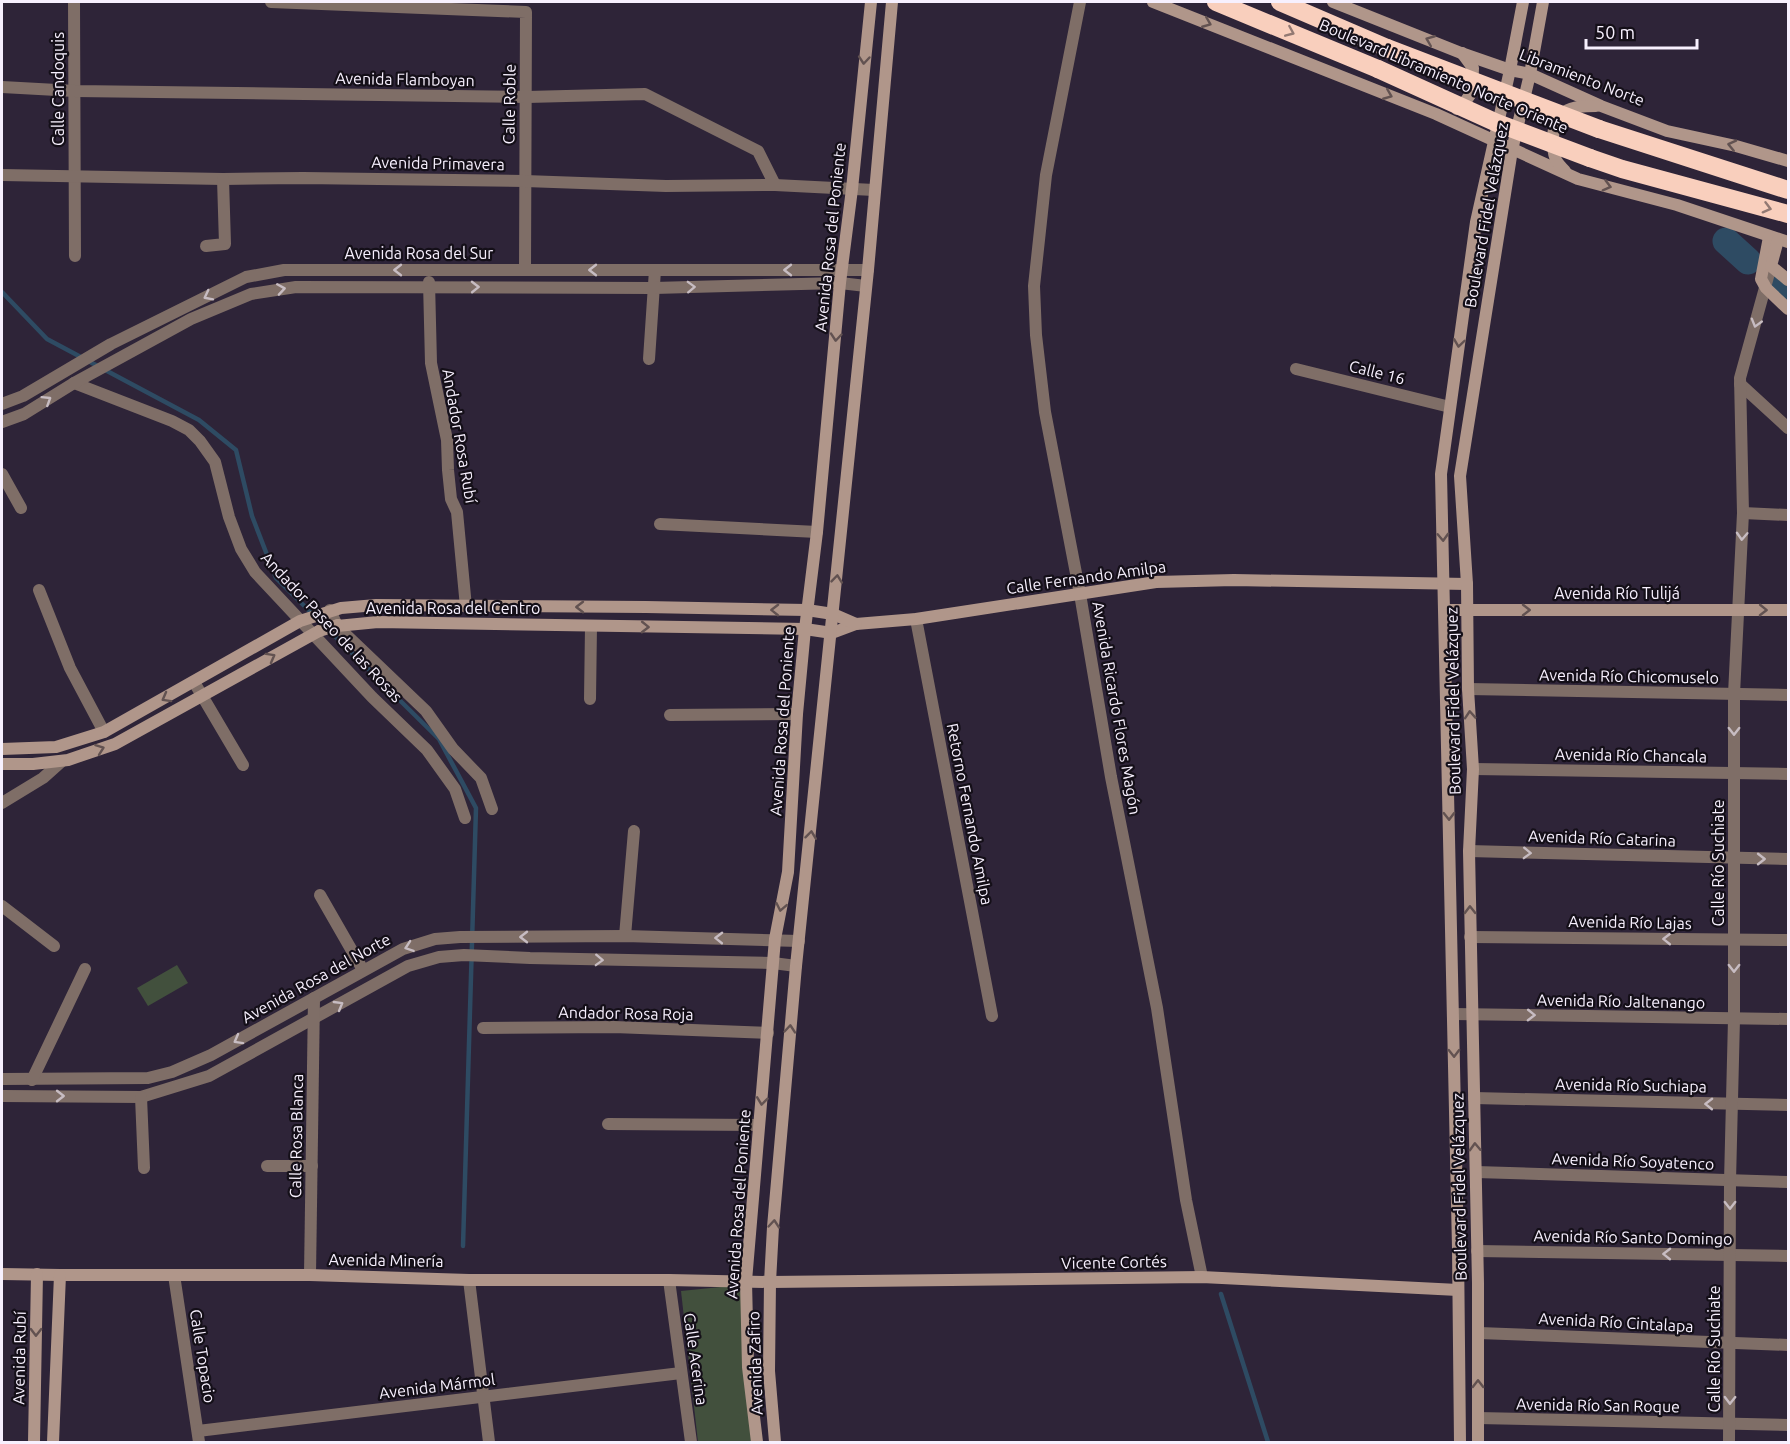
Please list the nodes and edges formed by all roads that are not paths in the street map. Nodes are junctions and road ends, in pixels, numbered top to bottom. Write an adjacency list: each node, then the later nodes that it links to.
1 (74, 2): 16 (street, Calle Candoquis)
2 (271, 2): 17 (street, Calle Roble)
3 (871, 2): 29 (street, Avenida Rosa del Poniente, one-way to 29)
4 (892, 2): 30 (street)
5 (1080, 2): 65 (street, Avenida Ricardo Flores Magón)
6 (1153, 2): 19 (street, one-way to 19)
7 (1216, 2): 32 (highway, Boulevard Libramiento Norte Oriente, one-way to 32, bridge)
8 (1280, 2): 31 (highway, Boulevard Libramiento Norte Oriente, bridge)
9 (1333, 2): 12 (street, Libramiento Norte, one-way to 9)
10 (1522, 2): 13 (street, Boulevard Fidel Velázquez)
11 (1543, 2): 14 (street, Boulevard Fidel Velázquez)
12 (1461, 53): 13 (street, Libramiento Norte); 19 (street)
13 (1510, 70): 14 (street, Libramiento Norte); 20 (street, Boulevard Fidel Velázquez)
14 (1530, 74): 18 (street, Libramiento Norte); 21 (street, Boulevard Fidel Velázquez)
15 (2, 87): 16 (street, Avenida Flamboyan)
16 (75, 91): 17 (street, Avenida Flamboyan); 24 (street, Calle Candoquis)
17 (527, 97): 27 (street, Calle Roble); 28 (street, Avenida Flamboyan)
18 (1601, 106): 22 (street, Libramiento Norte, one-way to 18); 26 (street)
19 (1436, 114): 20 (street)
20 (1493, 141): 21 (street); 53 (street, Boulevard Fidel Velázquez, one-way to 53)
21 (1512, 150): 26 (street); 63 (street, Boulevard Fidel Velázquez)
22 (1788, 161)
23 (2, 175): 24 (street, Avenida Primavera)
24 (75, 177): 25 (street, Avenida Primavera); 35 (street, Calle Candoquis)
25 (223, 179): 27 (street, Avenida Primavera); 34 (street)
26 (1578, 179): 33 (street, one-way to 33)
27 (525, 181): 28 (street, Avenida Primavera); 38 (street, Calle Roble)
28 (775, 185): 29 (street, Avenida Primavera)
29 (852, 189): 30 (street, Avenida Primavera); 41 (street, Avenida Rosa del Poniente)
30 (874, 190): 40 (street)
31 (1788, 190)
32 (1788, 214)
33 (1778, 240): 36 (street); 46 (street, Calle Río Suchiate)
34 (206, 246)
35 (75, 256)
36 (1771, 266): 42 (street); 46 (street, Calle Río Suchiate)
37 (429, 270): 38 (street, Avenida Rosa del Sur); 44 (street, Andador Rosa Rubí); 52 (street, Avenida Rosa del Sur, one-way to 52)
38 (525, 270): 39 (street, Avenida Rosa del Sur, one-way to 38)
39 (655, 270): 41 (street, Avenida Rosa del Sur, one-way to 39); 45 (street)
40 (868, 270): 41 (street, Avenida Rosa del Sur); 43 (street)
41 (841, 276): 43 (street, Avenida Rosa del Sur); 45 (street, Avenida Rosa del Sur, one-way to 41); 61 (street, Avenida Rosa del Poniente, one-way to 61)
42 (1788, 280)
43 (866, 286): 73 (street, one-way to 43)
44 (429, 288): 45 (street, Avenida Rosa del Sur, one-way to 45); 50 (street, Avenida Rosa del Sur, one-way to 44); 66 (street, Andador Rosa Rubí)
45 (654, 288): 48 (street)
46 (1766, 288): 47 (street); 51 (street, Calle Río Suchiate, one-way to 51)
47 (1788, 309)
48 (649, 359)
49 (1296, 369): 53 (street, Calle 16)
50 (74, 382): 54 (street, Avenida Rosa del Sur, one-way to 50); 74 (street, Andador Paseo de las Rosas)
51 (1740, 384): 55 (street); 58 (street, Calle Río Suchiate)
52 (2, 404)
53 (1450, 407): 62 (street, Boulevard Fidel Velázquez, one-way to 62)
54 (2, 422)
55 (1788, 428)
56 (2, 474): 57 (street)
57 (21, 508)
58 (1743, 513): 59 (street); 67 (street, Calle Río Suchiate, one-way to 67)
59 (1788, 515)
60 (660, 524): 61 (street)
61 (817, 532): 68 (street, Avenida Rosa del Poniente)
62 (1444, 583): 63 (street, Calle Fernando Amilpa); 65 (street, Calle Fernando Amilpa); 69 (street, Boulevard Fidel Velázquez)
63 (1467, 584): 72 (street, Boulevard Fidel Velázquez)
64 (39, 590): 90 (street)
65 (1080, 594): 75 (street, Calle Fernando Amilpa); 150 (street, Avenida Ricardo Flores Magón)
66 (466, 607): 68 (street, Avenida Rosa del Centro, one-way to 66); 71 (street, Avenida Rosa del Centro)
67 (1738, 609): 70 (street, Avenida Río Tulijá, one-way to 70); 72 (street, Avenida Río Tulijá, one-way to 67); 84 (street, Calle Río Suchiate)
68 (807, 610): 73 (street, Avenida Rosa del Centro); 79 (street, Avenida Rosa del Poniente)
69 (1445, 610): 72 (street, Avenida Río Tulijá); 119 (street, Boulevard Fidel Velázquez, one-way to 119)
70 (1788, 610)
71 (327, 611): 74 (street, Avenida Rosa del Centro); 77 (street, Andador Paseo de las Rosas)
72 (1467, 611): 83 (street, Boulevard Fidel Velázquez)
73 (833, 614): 76 (street, Calle Fernando Amilpa); 81 (street)
74 (304, 620): 80 (street, Andador Paseo de las Rosas); 82 (street, Avenida Rosa del Centro)
75 (916, 620): 76 (street, Calle Fernando Amilpa); 121 (street, Retorno Fernando Amilpa)
76 (856, 624): 81 (street, Calle Fernando Amilpa)
77 (338, 625): 78 (street, Avenida Rosa del Centro); 80 (street, Avenida Rosa del Centro, bridge); 99 (street, Andador Paseo de las Rosas)
78 (591, 626): 79 (street, Avenida Rosa del Centro, one-way to 79); 87 (street)
79 (805, 629): 81 (street, Avenida Rosa del Centro); 88 (street, Avenida Rosa del Poniente)
80 (316, 632): 86 (street, Avenida Rosa del Centro, one-way to 80); 100 (street, Andador Paseo de las Rosas)
81 (832, 633): 110 (street, one-way to 81)
82 (194, 682): 86 (street); 90 (street, Avenida Rosa del Centro, one-way to 90)
83 (1468, 689): 84 (street, Avenida Río Chicomuselo); 95 (street, Boulevard Fidel Velázquez, one-way to 83)
84 (1734, 694): 85 (street, Avenida Río Chicomuselo); 96 (street, Calle Río Suchiate, one-way to 96)
85 (1788, 695)
86 (202, 696): 92 (street, Avenida Rosa del Centro, one-way to 86); 94 (street)
87 (590, 699)
88 (797, 714): 89 (street); 109 (street, Avenida Rosa del Poniente, one-way to 109)
89 (670, 715)
90 (104, 732): 91 (street, Avenida Rosa del Centro)
91 (2, 749)
92 (62, 761): 93 (street, Avenida Rosa del Centro); 98 (street)
93 (2, 764)
94 (243, 765)
95 (1473, 769): 96 (street, Avenida Río Chancala); 102 (street, Boulevard Fidel Velázquez)
96 (1734, 772): 97 (street, Avenida Río Chancala); 103 (street, Calle Río Suchiate)
97 (1788, 774)
98 (2, 802)
99 (492, 809)
100 (465, 818)
101 (634, 831): 107 (street)
102 (1469, 851): 103 (street, Avenida Río Catarina, one-way to 103); 108 (street, Boulevard Fidel Velázquez, one-way to 102)
103 (1734, 859): 104 (street, Avenida Río Catarina, one-way to 104); 111 (street, Calle Río Suchiate)
104 (1788, 859)
105 (320, 895): 117 (street)
106 (2, 906): 113 (street)
107 (625, 936): 109 (street, Avenida Rosa del Norte, one-way to 107); 117 (street, Avenida Rosa del Norte, one-way to 117)
108 (1470, 937): 111 (street, Avenida Río Lajas, one-way to 108); 120 (street, Boulevard Fidel Velázquez)
109 (775, 939): 110 (street, Avenida Rosa del Norte); 114 (street, Avenida Rosa del Poniente)
110 (799, 940): 115 (street)
111 (1734, 940): 112 (street, Avenida Río Lajas); 123 (street, Calle Río Suchiate, one-way to 123)
112 (1788, 940)
113 (54, 946)
114 (773, 963): 115 (street, Avenida Rosa del Norte); 122 (street, Avenida Rosa del Norte, one-way to 114); 126 (street, Avenida Rosa del Poniente)
115 (796, 966): 154 (street, one-way to 115)
116 (85, 969): 128 (street)
117 (363, 970): 118 (street, Avenida Rosa del Norte)
118 (314, 998): 122 (street, Calle Rosa Blanca); 128 (street, Avenida Rosa del Norte, one-way to 128)
119 (1453, 1014): 120 (street, Avenida Río Jaltenango); 155 (street, Boulevard Fidel Velázquez, one-way to 155)
120 (1472, 1014): 123 (street, Avenida Río Jaltenango, one-way to 123); 131 (street, Boulevard Fidel Velázquez)
121 (992, 1016)
122 (314, 1019): 130 (street, Avenida Rosa del Norte); 137 (street, Calle Rosa Blanca)
123 (1734, 1019): 124 (street, Avenida Río Jaltenango); 132 (street, Calle Río Suchiate)
124 (1788, 1019)
125 (483, 1028): 126 (street, Andador Rosa Roja)
126 (768, 1033): 135 (street, Avenida Rosa del Poniente, one-way to 135)
127 (2, 1079): 128 (street, Avenida Rosa del Norte)
128 (32, 1080)
129 (2, 1096): 130 (street, Avenida Rosa del Norte, one-way to 130)
130 (141, 1097): 138 (street)
131 (1474, 1098): 132 (street, Avenida Río Suchiapa, one-way to 131); 139 (street, Boulevard Fidel Velázquez, one-way to 131)
132 (1732, 1104): 133 (street, Avenida Río Suchiapa); 140 (street, Calle Río Suchiate)
133 (1788, 1105)
134 (608, 1124): 135 (street)
135 (759, 1125): 153 (street, Avenida Rosa del Poniente)
136 (267, 1166): 137 (street)
137 (312, 1166): 149 (street, Calle Rosa Blanca)
138 (144, 1168)
139 (1476, 1172): 140 (street, Avenida Río Soyatenco); 142 (street, Boulevard Fidel Velázquez)
140 (1730, 1181): 141 (street, Avenida Río Soyatenco); 143 (street, Calle Río Suchiate, one-way to 143)
141 (1788, 1182)
142 (1477, 1251): 143 (street, Avenida Río Santo Domingo, one-way to 142); 156 (street, Boulevard Fidel Velázquez)
143 (1730, 1254): 144 (street, Avenida Río Santo Domingo); 157 (street, Calle Río Suchiate)
144 (1788, 1256)
145 (2, 1274): 146 (street, Avenida Minería)
146 (37, 1274): 147 (street, Avenida Minería); 165 (street, Avenida Rubí, one-way to 165)
147 (60, 1275): 148 (street, Avenida Minería); 166 (street)
148 (174, 1275): 149 (street, Avenida Minería); 164 (street, Calle Topacio)
149 (309, 1275): 151 (street, Avenida Minería)
150 (1202, 1277): 154 (street, Vicente Cortés); 155 (street, Vicente Cortés)
151 (469, 1280): 152 (street, Avenida Minería); 160 (street)
152 (669, 1280): 153 (street, Avenida Minería); 159 (street, Calle Acerina)
153 (746, 1281): 154 (street, Avenida Minería); 169 (street, Avenida Rosa del Poniente)
154 (770, 1282): 170 (street, Avenida Zafiro)
155 (1458, 1290): 171 (street, Boulevard Fidel Velázquez)
156 (1479, 1333): 157 (street, Avenida Río Cintalapa); 161 (street, Boulevard Fidel Velázquez, one-way to 156)
157 (1731, 1344): 158 (street, Avenida Río Cintalapa); 162 (street, Calle Río Suchiate, one-way to 162)
158 (1788, 1345)
159 (681, 1373): 160 (street, Avenida Mármol); 168 (street, Calle Acerina)
160 (483, 1397): 164 (street, Avenida Mármol); 167 (street)
161 (1478, 1418): 162 (street, Avenida Río San Roque); 172 (street, Boulevard Fidel Velázquez)
162 (1730, 1424): 163 (street, Avenida Río San Roque); 173 (street, Calle Río Suchiate)
163 (1788, 1425)
164 (199, 1437)
165 (34, 1443)
166 (53, 1443)
167 (489, 1443)
168 (691, 1443)
169 (757, 1443)
170 (775, 1443)
171 (1460, 1443)
172 (1478, 1443)
173 (1729, 1443)

